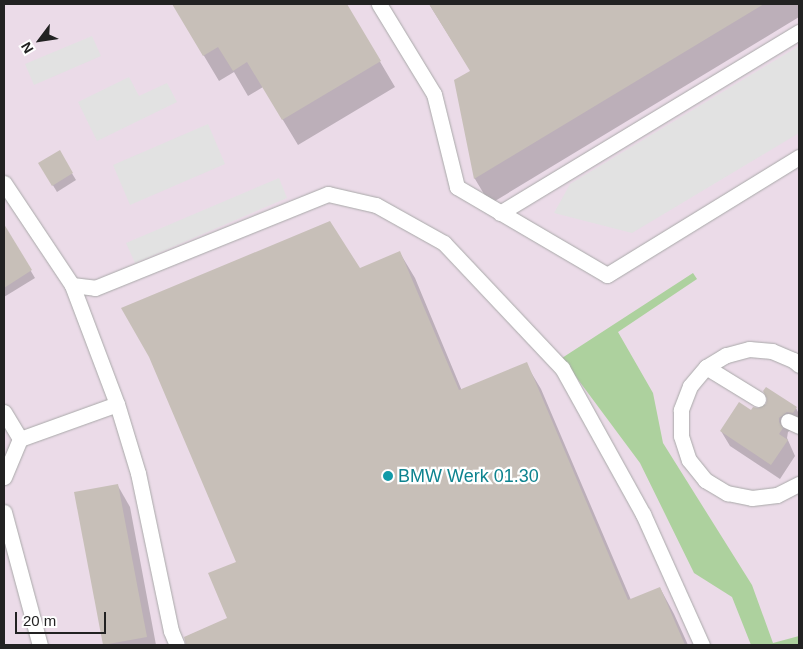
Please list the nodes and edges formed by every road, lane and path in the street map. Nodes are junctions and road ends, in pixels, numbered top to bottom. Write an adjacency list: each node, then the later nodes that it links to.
1 (379, 4): 5 (lane)
2 (799, 32): 5 (lane)
3 (799, 157): 5 (lane)
4 (4, 183): 6 (lane)
5 (500, 213)
6 (72, 285): 10 (lane); 18 (lane)
7 (799, 365): 8 (lane)
8 (706, 367): 9 (lane); 14 (lane)
9 (758, 400)
10 (117, 404): 12 (lane); 17 (lane)
11 (4, 412): 12 (lane)
12 (20, 439): 13 (lane)
13 (4, 477)
14 (799, 484)
15 (4, 512): 16 (lane)
16 (40, 645)
17 (177, 645)
18 (702, 645)

